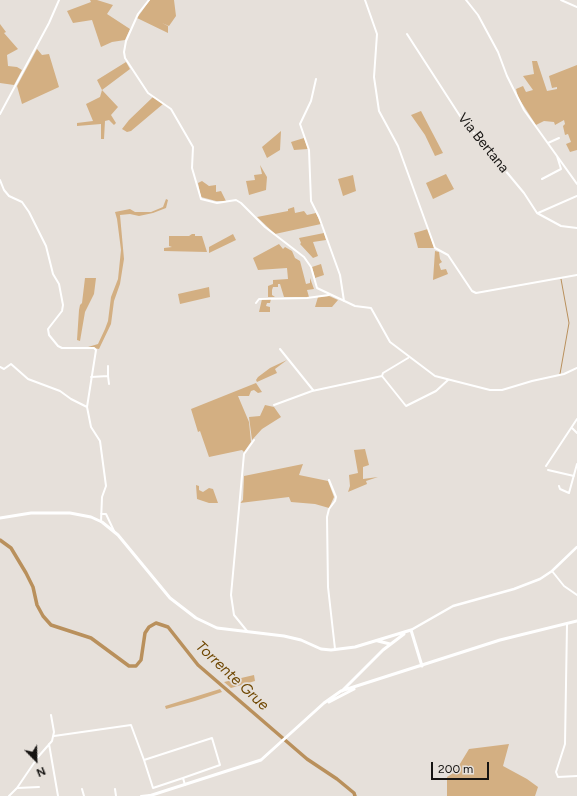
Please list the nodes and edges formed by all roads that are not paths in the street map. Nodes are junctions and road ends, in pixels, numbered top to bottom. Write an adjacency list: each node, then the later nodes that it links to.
1 (59, 0): 9 (street)
2 (149, 0): 20 (street)
3 (365, 0): 19 (street)
4 (466, 0): 11 (street)
5 (561, 0): 6 (street)
6 (577, 7)
7 (407, 34): 17 (street, Via Bertana)
8 (316, 80): 21 (street)
9 (0, 114)
10 (559, 138): 11 (street)
11 (548, 143): 12 (street)
12 (557, 154): 13 (street); 15 (street)
13 (542, 178)
14 (0, 180): 30 (street)
15 (577, 184)
16 (577, 196): 17 (street)
17 (537, 213): 18 (street, Via Bertana)
18 (577, 228)
19 (577, 275)
20 (330, 295): 21 (street); 22 (street)
21 (344, 301): 24 (street)
22 (256, 303)
23 (280, 349): 33 (street)
24 (408, 358): 29 (street); 31 (street)
25 (108, 366): 28 (street)
26 (0, 367): 35 (street)
27 (577, 368): 31 (street)
28 (108, 376): 30 (street); 32 (street)
29 (382, 376): 31 (street); 33 (street)
30 (91, 377): 35 (street)
31 (448, 380)
32 (109, 384)
33 (313, 391): 34 (street)
34 (274, 405)
35 (87, 407): 47 (street)
36 (577, 419): 37 (street)
37 (572, 428): 38 (street); 41 (street)
38 (576, 432)
39 (254, 440): 57 (street)
40 (577, 464): 43 (street)
41 (546, 466)
42 (548, 470): 43 (street)
43 (574, 477): 44 (street); 46 (street)
44 (577, 479)
45 (329, 480): 61 (street)
46 (559, 486)
47 (101, 514): 49 (street); 50 (street)
48 (0, 518): 49 (main road)
49 (102, 522): 50 (main road)
50 (114, 532): 57 (main road)
51 (577, 547): 52 (street)
52 (552, 571): 53 (street); 56 (street)
53 (577, 595)
54 (577, 621): 55 (main road)
55 (567, 624): 63 (main road); 73 (street)
56 (411, 630): 58 (main road); 60 (main road); 63 (main road)
57 (247, 631): 61 (main road)
58 (386, 638): 59 (main road); 60 (main road)
59 (377, 641): 60 (main road); 61 (main road); 62 (main road)
60 (390, 643): 62 (main road)
61 (335, 649)
62 (383, 650): 64 (main road)
63 (422, 666): 65 (main road)
64 (352, 680): 66 (main road); 67 (main road); 68 (main road)
65 (372, 681): 66 (main road); 68 (main road)
66 (355, 686): 67 (main road)
67 (347, 689): 68 (main road)
68 (341, 693): 75 (main road)
69 (51, 715): 70 (street)
70 (54, 736): 71 (street); 72 (street)
71 (49, 744): 77 (street); 83 (street)
72 (144, 760): 74 (street); 78 (street)
73 (577, 776)
74 (183, 778): 75 (street); 78 (street)
75 (185, 785): 81 (main road)
76 (39, 787): 77 (street)
77 (17, 788): 82 (street)
78 (153, 788): 81 (street)
79 (82, 789): 84 (street)
80 (115, 789): 85 (street)
81 (155, 794): 87 (main road)
82 (9, 796)
83 (58, 796)
84 (84, 796)
85 (116, 796)
86 (141, 796): 87 (street)
87 (150, 796)

